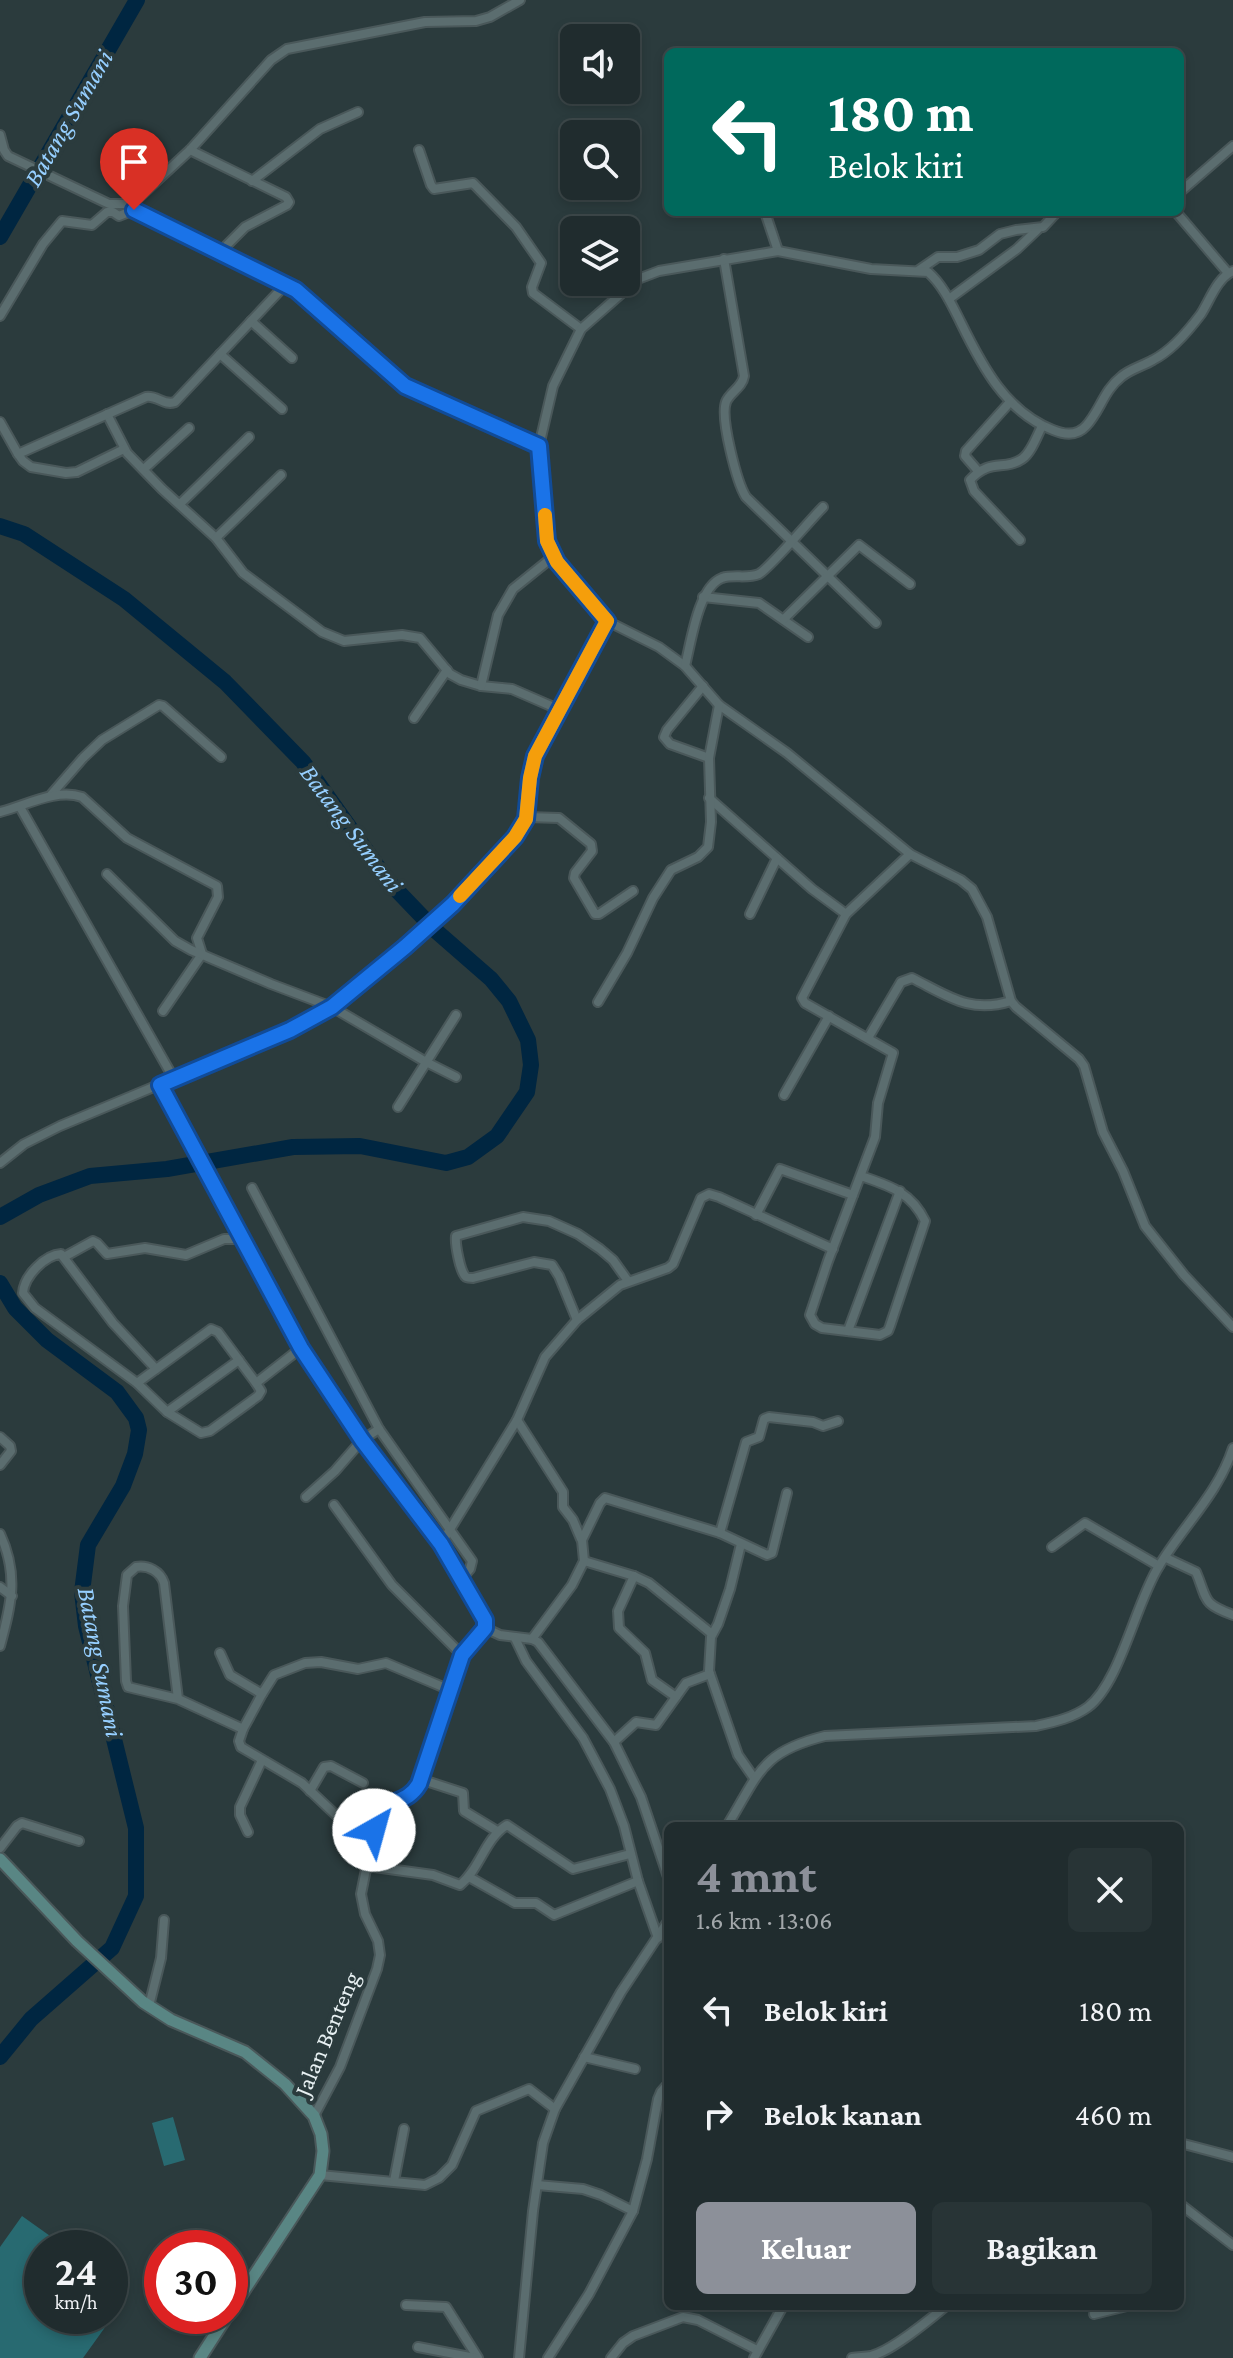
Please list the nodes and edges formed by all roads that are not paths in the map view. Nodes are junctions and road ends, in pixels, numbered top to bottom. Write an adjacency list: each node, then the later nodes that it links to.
1 (520, 0): 5 (street)
2 (358, 112): 7 (street)
3 (0, 135): 9 (street)
4 (1233, 146): 8 (street)
5 (190, 150): 7 (street); 9 (street)
6 (419, 150): 23 (street)
7 (252, 181): 15 (street)
8 (1184, 189)
9 (133, 207): 15 (street); 21 (street)
10 (766, 216): 14 (street)
11 (1053, 216): 13 (street)
12 (1180, 216): 18 (street)
13 (1038, 229): 17 (street); 20 (street)
14 (778, 251): 16 (street); 17 (street)
15 (219, 253): 19 (street)
16 (724, 259): 23 (street); 43 (street)
17 (919, 270): 20 (street)
18 (1230, 272): 30 (street)
19 (286, 284): 22 (street); 33 (street)
20 (949, 299): 26 (street)
21 (0, 316)
22 (251, 321): 24 (street); 25 (street)
23 (581, 329): 33 (street)
24 (220, 354): 27 (street); 28 (street)
25 (292, 358)
26 (1010, 402): 30 (street); 37 (street)
27 (282, 409)
28 (107, 414): 34 (street); 35 (street)
29 (0, 422): 35 (street)
30 (1042, 426): 37 (street)
31 (189, 428): 36 (street)
32 (249, 437): 39 (street)
33 (539, 446): 44 (street)
34 (124, 449): 35 (street); 36 (street)
35 (18, 454)
36 (144, 469): 39 (street)
37 (978, 471): 42 (street)
38 (281, 475): 41 (street)
39 (180, 504): 41 (street)
40 (823, 507): 43 (street)
41 (216, 538): 53 (street)
42 (1020, 540)
43 (791, 541): 45 (street); 47 (street)
44 (554, 556): 49 (street); 54 (street)
45 (827, 576): 46 (street); 48 (street); 50 (street)
46 (910, 584)
47 (703, 597): 48 (street); 52 (street)
48 (784, 619): 51 (street)
49 (607, 621): 52 (street); 57 (street)
50 (876, 623)
51 (808, 637)
52 (685, 666): 55 (street)
53 (447, 670): 54 (street); 58 (street)
54 (481, 686): 57 (street)
55 (703, 686): 56 (street); 60 (street)
56 (719, 705): 60 (street); 66 (street)
57 (558, 709): 65 (street)
58 (414, 718)
59 (221, 757): 61 (street)
60 (709, 758): 62 (street)
61 (49, 796): 63 (street); 72 (street)
62 (709, 798): 67 (street); 74 (street)
63 (20, 807): 64 (street); 82 (street)
64 (0, 812)
65 (527, 817): 69 (street); 75 (street)
66 (910, 854): 71 (street); 73 (street)
67 (777, 858): 70 (street); 71 (street)
68 (107, 874): 72 (street)
69 (633, 891)
70 (750, 914)
71 (846, 914): 78 (street)
72 (202, 954): 75 (street); 76 (street)
73 (1011, 1001): 79 (street); 97 (street)
74 (598, 1002)
75 (332, 1007): 80 (street); 82 (street)
76 (163, 1011)
77 (456, 1015): 80 (street)
78 (829, 1016): 79 (street); 84 (street)
79 (868, 1038): 87 (street)
80 (426, 1062): 81 (street); 85 (street)
81 (456, 1077)
82 (174, 1079): 83 (street)
83 (160, 1085): 86 (street); 92 (street)
84 (784, 1095)
85 (398, 1107)
86 (0, 1163)
87 (861, 1176): 89 (street); 90 (street)
88 (252, 1188): 107 (street)
89 (900, 1191): 98 (street); 98 (street)
90 (853, 1195): 91 (street); 93 (street)
91 (756, 1215): 93 (street); 95 (street)
92 (242, 1239): 94 (street); 99 (street)
93 (833, 1249): 98 (street)
94 (64, 1257): 101 (street); 102 (street)
95 (628, 1281): 96 (street); 96 (street)
96 (577, 1320): 105 (street)
97 (1233, 1327)
98 (848, 1331)
99 (301, 1348): 103 (street); 109 (street)
100 (239, 1360): 101 (street); 103 (street); 104 (street)
101 (156, 1369): 102 (street)
102 (137, 1383): 104 (street)
103 (256, 1383): 104 (street)
104 (167, 1412)
105 (517, 1420): 115 (street); 118 (street)
106 (838, 1421): 116 (street)
107 (379, 1429): 109 (street); 115 (street)
108 (0, 1437): 111 (street)
109 (362, 1440): 113 (street); 119 (street)
110 (1233, 1448): 122 (street)
111 (0, 1465)
112 (787, 1493): 120 (street)
113 (306, 1497)
114 (334, 1505): 136 (street)
115 (451, 1530): 119 (street); 126 (street)
116 (720, 1533): 118 (street); 120 (street)
117 (0, 1534): 128 (street)
118 (582, 1540): 123 (street)
119 (441, 1544): 126 (street)
120 (741, 1544): 131 (street)
121 (1052, 1547): 124 (street)
122 (1166, 1558): 124 (street); 129 (street)
123 (584, 1561): 125 (street); 133 (street)
124 (1159, 1566): 145 (street)
125 (634, 1576): 131 (street); 140 (street)
126 (462, 1578): 130 (street)
127 (0, 1587): 128 (street)
128 (12, 1596): 134 (street)
129 (1233, 1615)
130 (485, 1628): 132 (street); 136 (street)
131 (712, 1634): 137 (street)
132 (515, 1638): 133 (street); 155 (street)
133 (532, 1639): 143 (street)
134 (0, 1646)
135 (220, 1653): 139 (street)
136 (462, 1655): 138 (street)
137 (710, 1674): 140 (street); 145 (street)
138 (450, 1690): 139 (street); 146 (street)
139 (262, 1694): 142 (street)
140 (676, 1697): 143 (street)
141 (178, 1699): 141 (street); 142 (street)
142 (243, 1729): 144 (street)
143 (614, 1742): 157 (street)
144 (262, 1760): 148 (street); 152 (street)
145 (754, 1778): 149 (street)
146 (420, 1779): 150 (street, Jalan Benteng); 151 (street)
147 (363, 1783): 148 (street)
148 (310, 1791): 150 (street)
149 (729, 1822)
150 (374, 1830): 158 (street, Jalan Benteng)
151 (497, 1831): 155 (street); 159 (street)
152 (248, 1832)
153 (79, 1841): 154 (street)
154 (0, 1848)
155 (630, 1854): 160 (street)
156 (0, 1859): 164 (street)
157 (664, 1865)
158 (367, 1866): 159 (street); 169 (street, Jalan Benteng)
159 (469, 1877): 160 (street)
160 (638, 1881): 163 (street)
161 (164, 1920): 164 (street)
162 (664, 1928): 163 (street)
163 (658, 1938): 165 (street)
164 (149, 2006): 169 (street)
165 (584, 2057): 166 (street); 168 (street)
166 (635, 2069)
167 (664, 2089): 177 (street)
168 (555, 2109): 174 (street); 175 (street)
169 (314, 2116): 173 (street)
170 (404, 2129): 174 (street)
171 (1184, 2144): 172 (street)
172 (1233, 2157)
173 (320, 2175): 174 (street); 179 (street)
174 (394, 2181)
175 (537, 2185): 177 (street); 190 (street)
176 (1184, 2207): 178 (street)
177 (633, 2211): 191 (street)
178 (1233, 2245)
179 (248, 2285)
180 (406, 2305): 189 (street)
181 (781, 2310): 187 (street)
182 (941, 2310): 193 (street)
183 (1110, 2310): 184 (street)
184 (1094, 2314)
185 (216, 2334): 188 (street)
186 (418, 2347): 189 (street)
187 (755, 2354): 192 (street)
188 (200, 2358)
189 (476, 2358)
190 (519, 2358)
191 (548, 2358)
192 (611, 2358)
193 (852, 2358)

